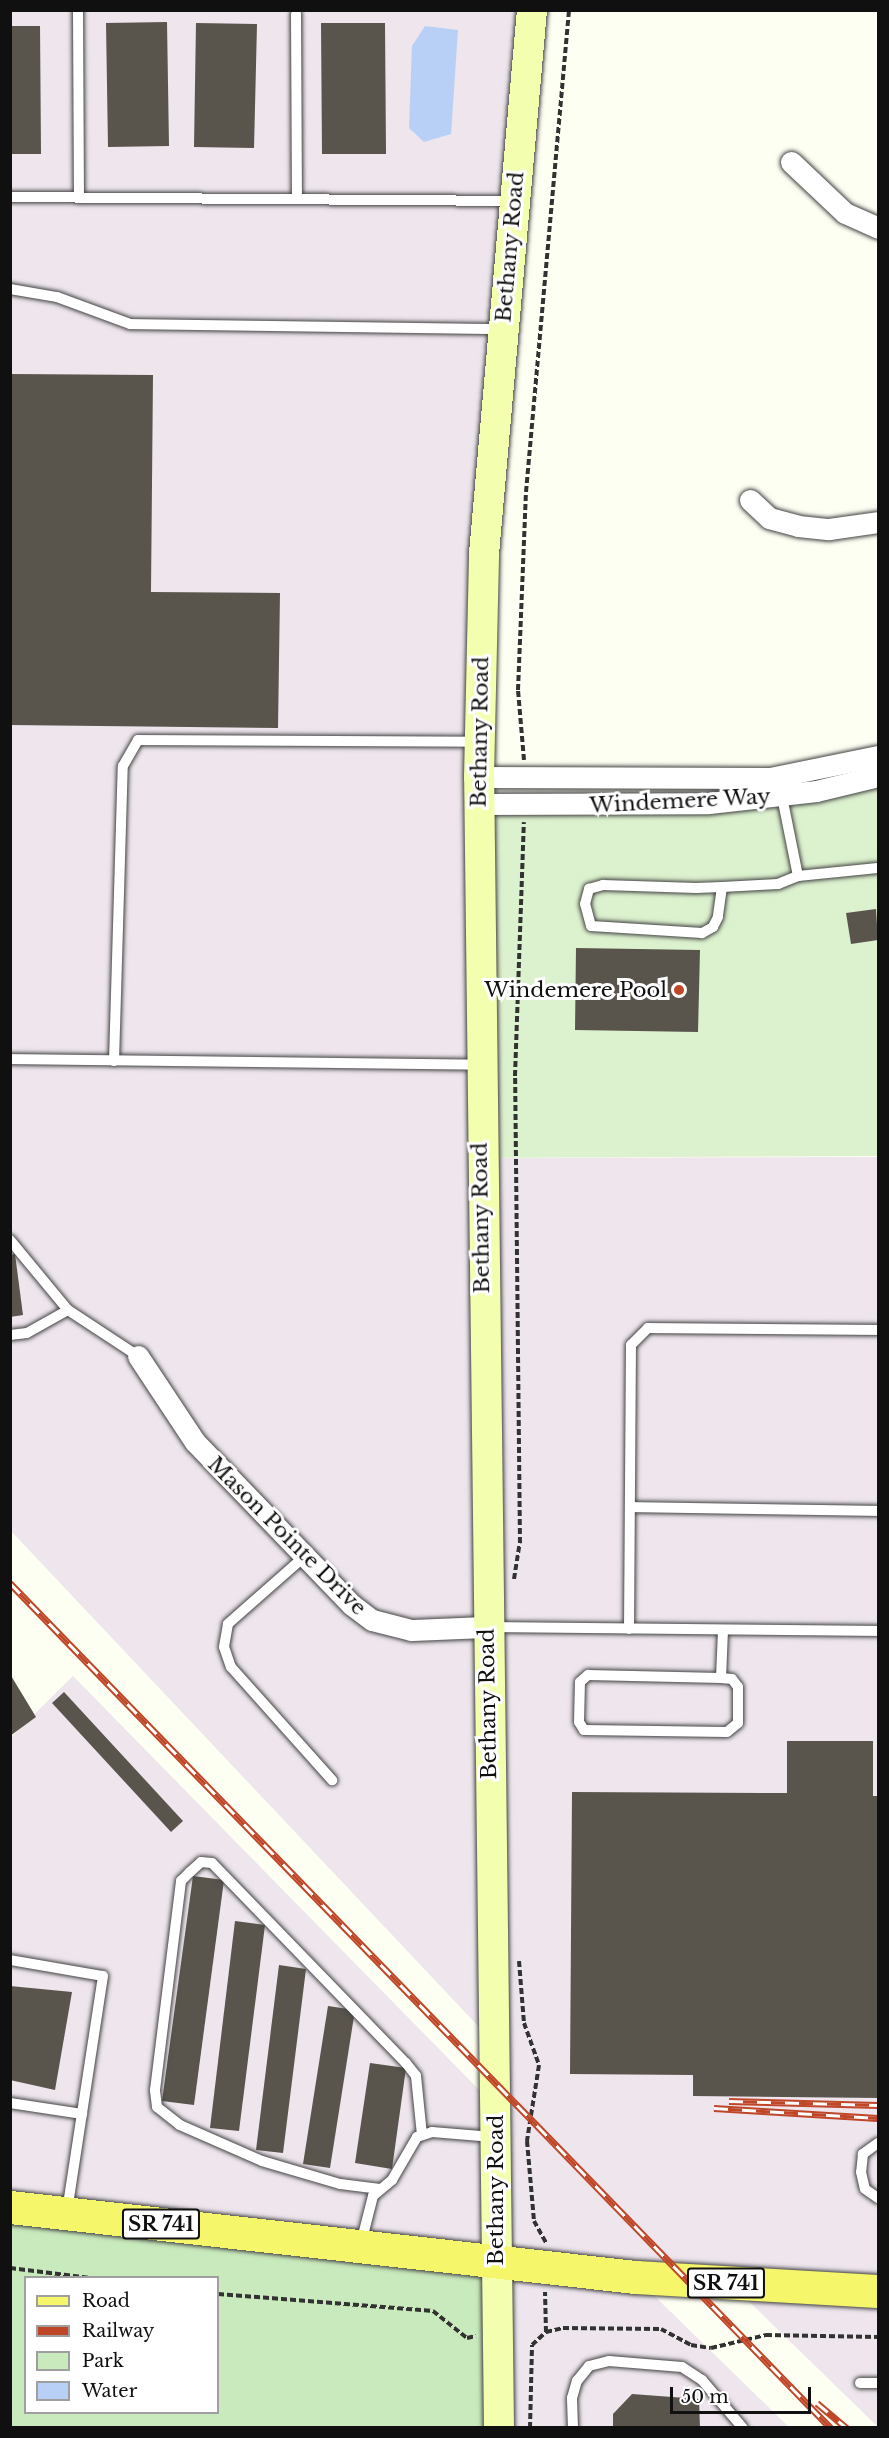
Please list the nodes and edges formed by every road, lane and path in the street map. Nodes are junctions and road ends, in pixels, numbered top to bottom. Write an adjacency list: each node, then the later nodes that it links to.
1 (78, 10): 7 (lane)
2 (532, 10): 9 (main road, Bethany Road)
3 (569, 10): 17 (path)
4 (296, 14): 8 (lane)
5 (791, 162): 10 (street)
6 (10, 197): 7 (lane)
7 (79, 198): 8 (lane)
8 (297, 199): 9 (lane)
9 (514, 201): 12 (main road, Bethany Road)
10 (879, 228)
11 (10, 289): 12 (lane)
12 (502, 329): 15 (main road, Bethany Road)
13 (750, 500): 14 (street)
14 (879, 522)
15 (480, 742): 20 (main road, Bethany Road); 26 (lane)
16 (879, 756): 19 (street, Windemere Way)
17 (524, 766)
18 (879, 776): 19 (street, Windemere Way)
19 (780, 786): 20 (street, Windemere Way); 23 (lane)
20 (479, 790): 27 (main road, Bethany Road)
21 (524, 813): 36 (path)
22 (879, 868): 23 (lane)
23 (798, 876): 24 (lane)
24 (722, 887): 24 (lane)
25 (10, 1059): 26 (lane)
26 (114, 1061): 27 (lane)
27 (479, 1065): 37 (main road, Bethany Road)
28 (10, 1240): 29 (lane)
29 (68, 1310): 31 (lane); 32 (lane)
30 (879, 1330): 33 (lane)
31 (10, 1335)
32 (138, 1356): 35 (street, Mason Pointe Drive)
33 (630, 1508): 34 (lane); 38 (lane)
34 (879, 1511)
35 (304, 1556): 37 (street, Mason Pointe Drive); 42 (lane)
36 (513, 1588)
37 (486, 1627): 38 (lane); 48 (main road, Bethany Road)
38 (629, 1629): 39 (lane)
39 (723, 1630): 40 (lane); 41 (lane)
40 (879, 1631)
41 (721, 1678): 41 (lane)
42 (332, 1780)
43 (519, 1957): 55 (path)
44 (10, 1960): 46 (lane)
45 (10, 2103): 46 (lane)
46 (82, 2114): 53 (lane)
47 (422, 2135): 48 (lane); 50 (lane); 50 (lane)
48 (496, 2137): 56 (main road, Bethany Road)
49 (879, 2143): 51 (lane)
50 (380, 2189): 54 (lane)
51 (879, 2198)
52 (10, 2207): 53 (main road, SR 741)
53 (66, 2214): 54 (main road, SR 741)
54 (360, 2248): 56 (main road, SR 741)
55 (546, 2250)
56 (497, 2264): 59 (main road, SR 741); 69 (main road, Bethany Road)
57 (10, 2268): 58 (path)
58 (81, 2276)
59 (879, 2291)
60 (219, 2294): 63 (path)
61 (545, 2320): 62 (path)
62 (546, 2332): 64 (path); 66 (path)
63 (477, 2336)
64 (879, 2337)
65 (524, 2340): 66 (path)
66 (532, 2345): 70 (path)
67 (860, 2383): 68 (lane)
68 (879, 2384)
69 (499, 2427)
70 (530, 2427)
71 (573, 2427): 72 (lane)
72 (743, 2427)

